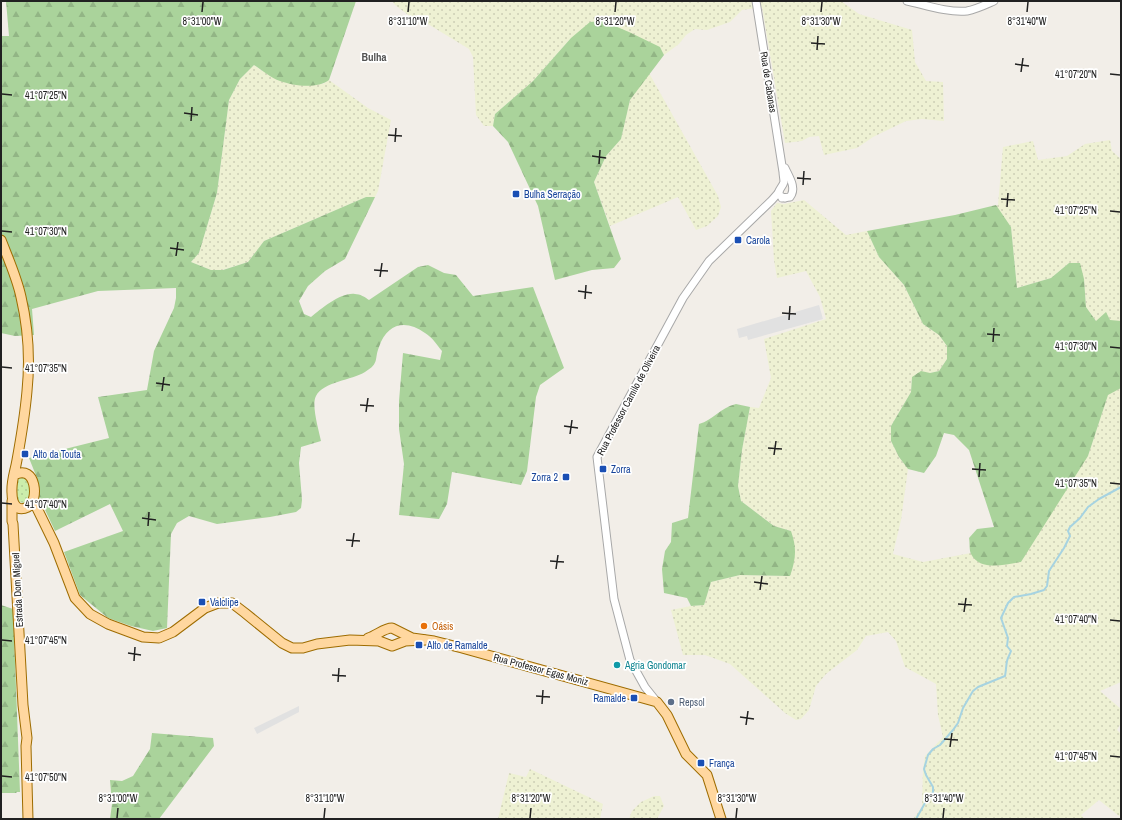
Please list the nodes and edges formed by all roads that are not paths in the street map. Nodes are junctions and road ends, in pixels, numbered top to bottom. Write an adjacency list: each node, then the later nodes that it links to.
1 (756, 1): 4 (street, Rua de Cabanas)
2 (908, 1): 3 (street)
3 (994, 1)
4 (782, 162): 5 (street, Rua de Cabanas); 6 (street, Rua de Cabanas)
5 (780, 189): 6 (street); 7 (street); 8 (street, Rua Professor Camilo de Oliveira)
6 (792, 191): 7 (street)
7 (785, 198): 8 (street)
8 (772, 200): 23 (street, Rua Professor Camilo de Oliveira)
9 (1, 240): 10 (main road)
10 (21, 432): 11 (main road); 12 (main road)
11 (25, 473): 12 (main road); 13 (main road)
12 (14, 475): 14 (main road)
13 (33, 500): 15 (main road); 17 (main road, Rua Professor Egas Moniz)
14 (12, 501): 15 (main road); 16 (main road, Estrada Dom Miguel)
15 (25, 508): 16 (main road); 17 (main road, Rua Professor Egas Moniz)
16 (14, 524): 24 (main road, Estrada Dom Miguel)
17 (46, 527): 20 (main road, Rua Professor Egas Moniz)
18 (398, 630): 19 (main road, Rua Professor Egas Moniz); 21 (main road, Rua Professor Egas Moniz); 22 (main road)
19 (384, 631): 20 (main road, Rua Professor Egas Moniz); 22 (main road)
20 (362, 639): 22 (main road, Rua Professor Egas Moniz)
21 (424, 640): 22 (main road, Rua Professor Egas Moniz); 23 (main road, Rua Professor Egas Moniz)
22 (390, 644)
23 (657, 702): 25 (main road)
24 (28, 819)
25 (721, 819)

